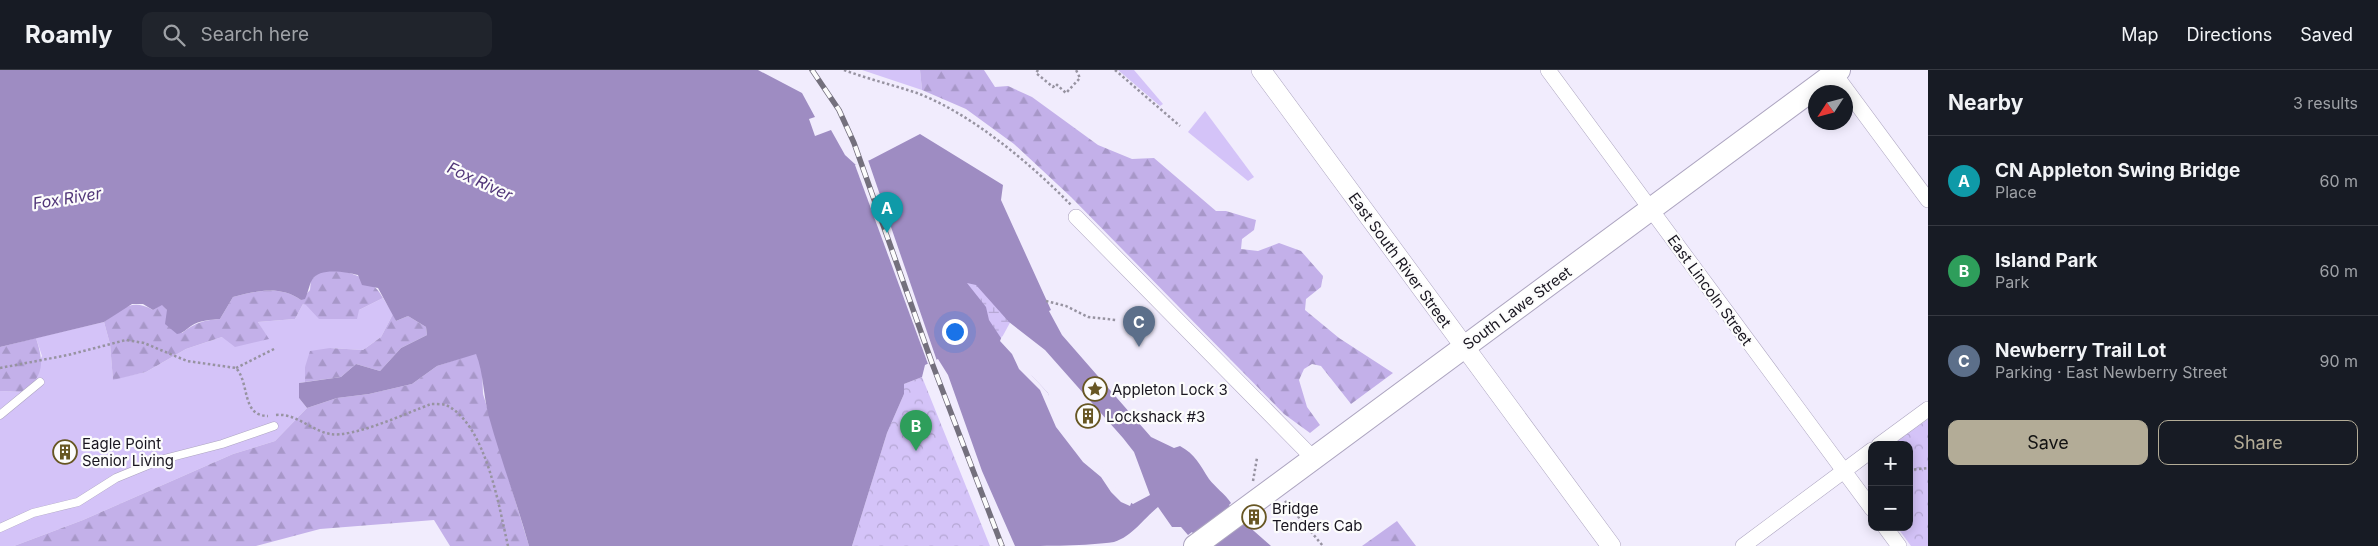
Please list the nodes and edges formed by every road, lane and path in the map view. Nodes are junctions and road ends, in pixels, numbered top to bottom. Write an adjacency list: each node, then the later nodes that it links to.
1 (844, 70): 11 (path)
2 (1038, 70): 3 (path)
3 (1076, 70)
4 (1115, 70): 8 (path)
5 (1261, 70): 14 (street, East South River Street)
6 (1548, 70): 10 (street, East Lincoln Street)
7 (1836, 72): 9 (street); 10 (main road, South Lawe Street)
8 (1180, 126)
9 (1928, 200)
10 (1651, 210): 14 (main road, South Lawe Street); 28 (street, East Lincoln Street)
11 (1076, 216): 25 (street)
12 (1046, 301): 13 (path)
13 (1116, 320)
14 (1464, 347): 25 (main road, South Lawe Street); 36 (street, East South River Street)
15 (276, 348): 17 (path)
16 (0, 368): 17 (path)
17 (236, 368): 33 (path)
18 (40, 382): 20 (lane)
19 (1928, 409): 22 (street)
20 (0, 415)
21 (274, 426): 31 (lane)
22 (1884, 441)
23 (1868, 453): 28 (street)
24 (1257, 458): 29 (path)
25 (1313, 458): 29 (main road, South Lawe Street)
26 (1928, 468): 27 (path)
27 (1913, 470)
28 (1843, 471): 30 (street, East Lincoln Street); 37 (street)
29 (1263, 484): 34 (main road, South Lawe Street); 35 (path)
30 (1868, 504)
31 (0, 528)
32 (1888, 531): 38 (street)
33 (508, 546)
34 (1196, 546)
35 (1323, 546)
36 (1611, 546)
37 (1743, 546)
38 (1899, 546)

